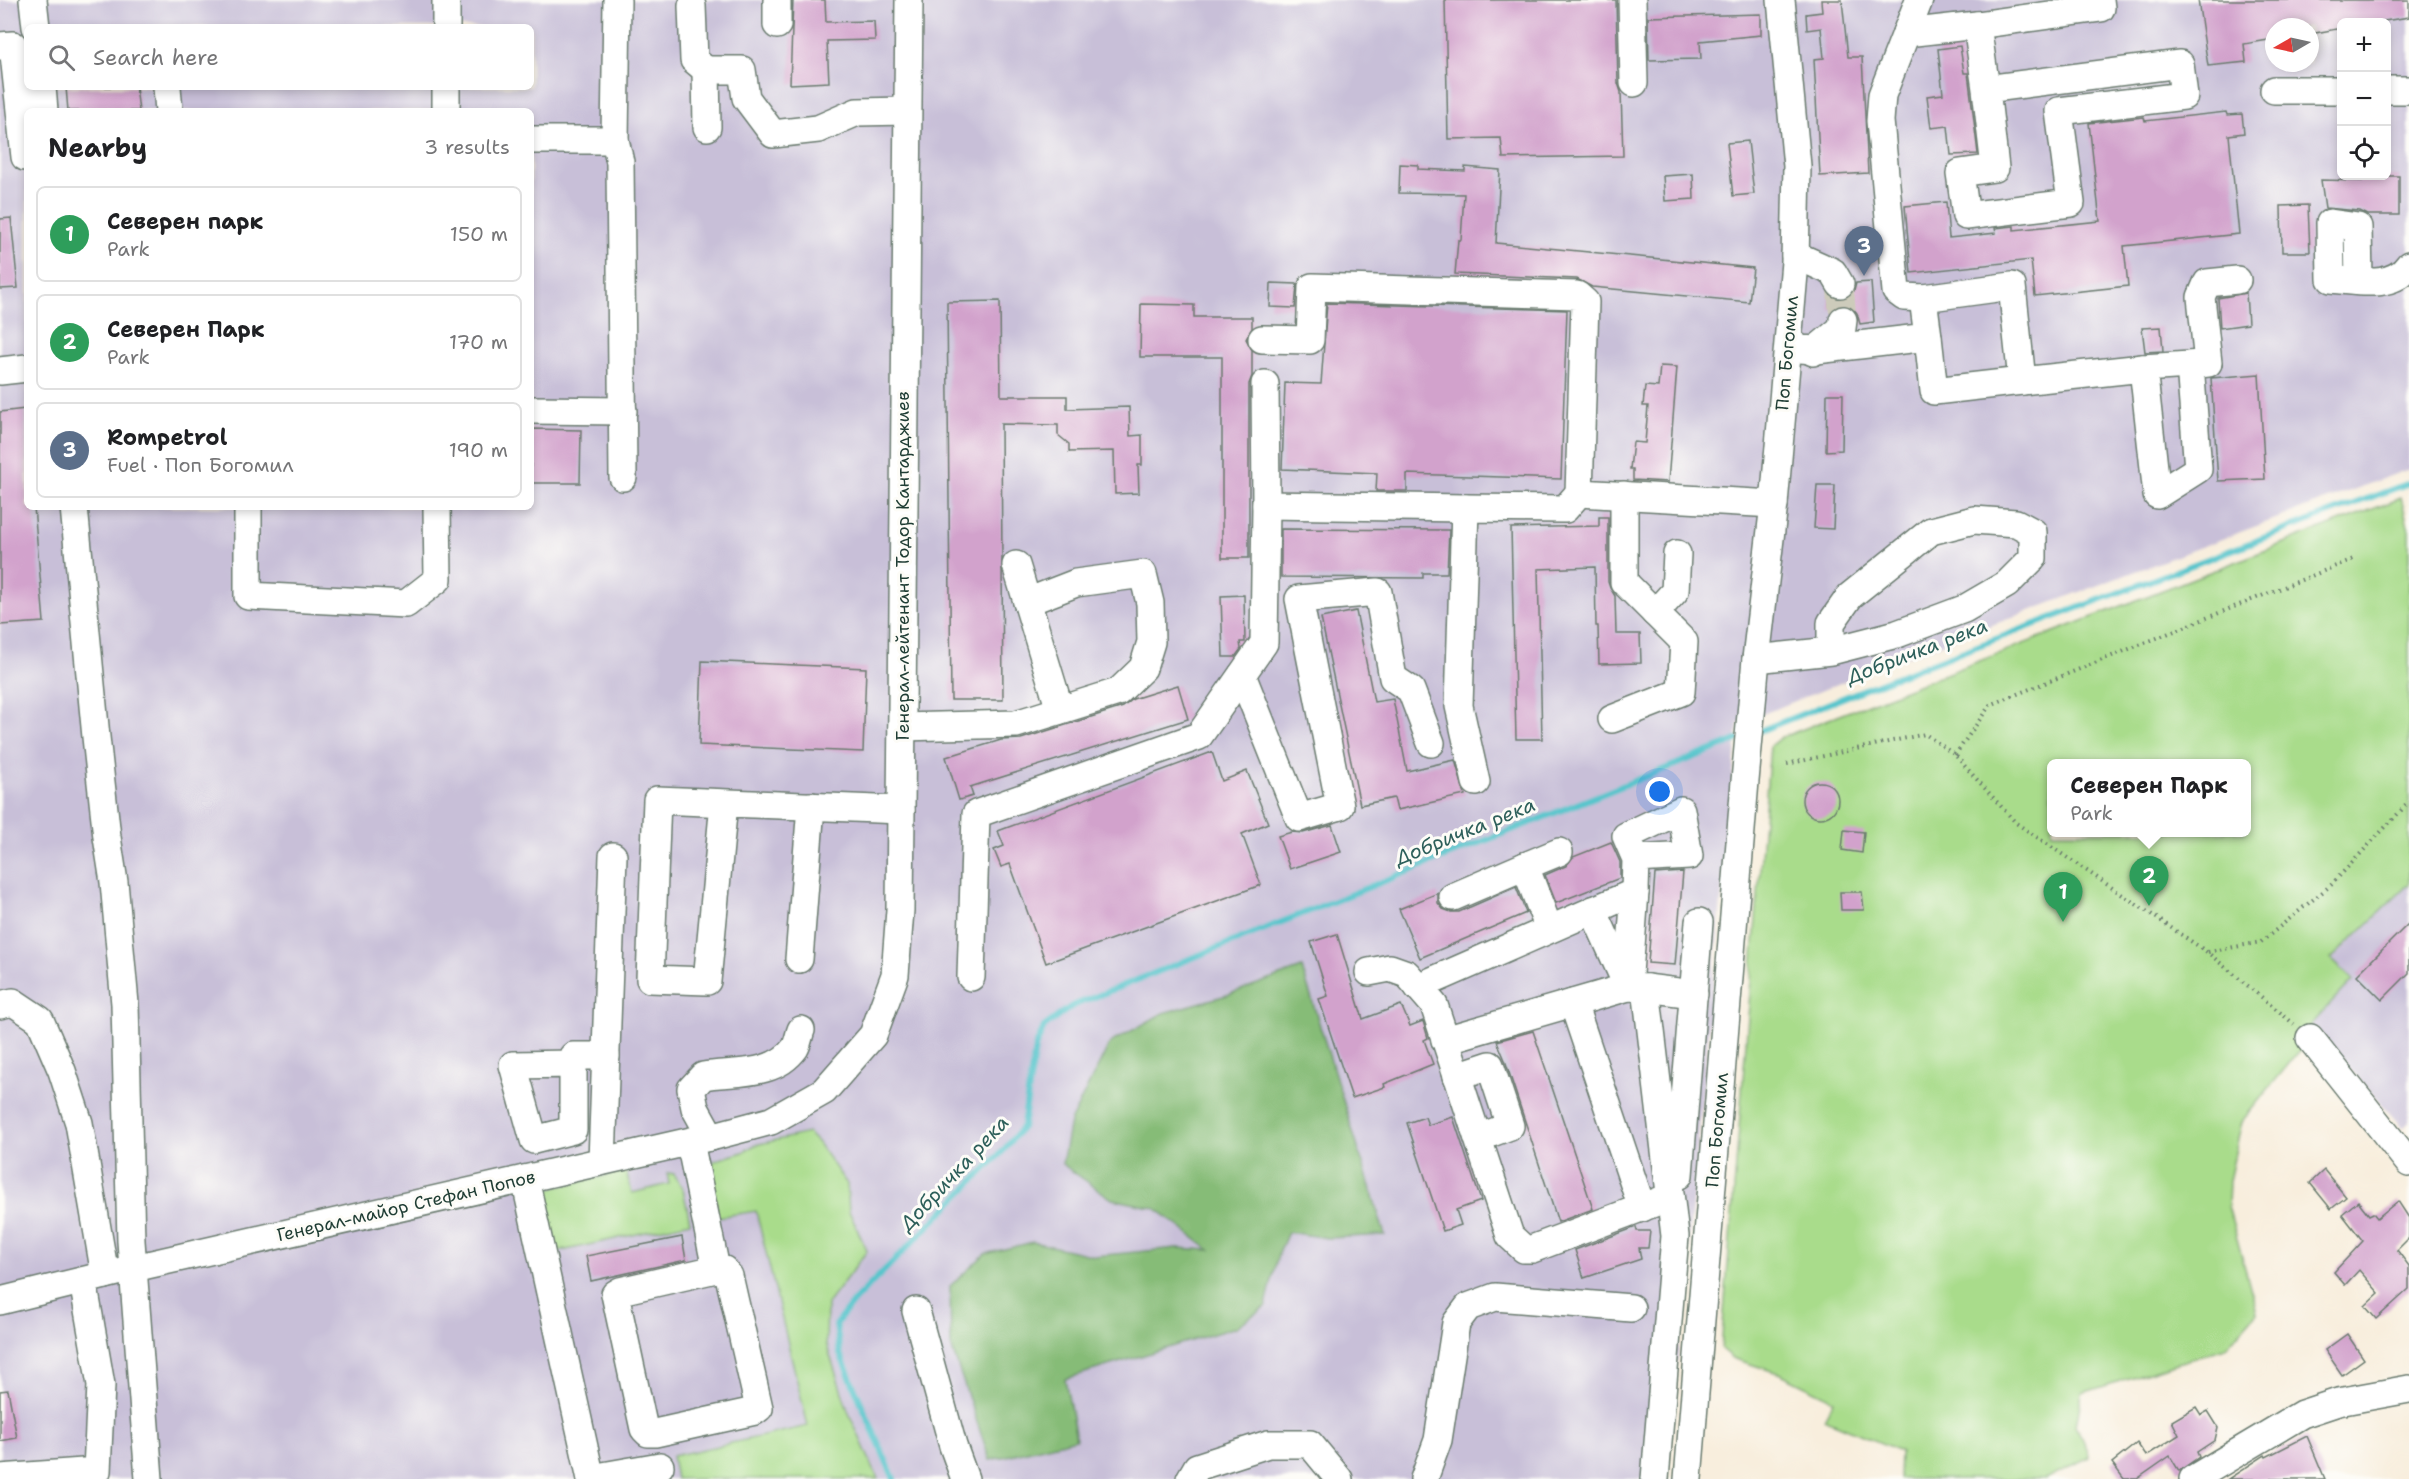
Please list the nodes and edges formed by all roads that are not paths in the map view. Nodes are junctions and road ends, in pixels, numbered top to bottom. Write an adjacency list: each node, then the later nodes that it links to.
1 (33, 0): 10 (street)
2 (446, 0): 11 (street)
3 (617, 0): 31 (street)
4 (909, 0): 28 (street, Генерал-лейтенант Тодор Кантарджиев)
5 (1632, 0): 16 (street)
6 (1780, 0): 33 (street, Поп Богомил)
7 (1919, 0): 13 (street)
8 (2100, 0): 12 (street)
9 (692, 6): 15 (street)
10 (36, 24)
11 (446, 24)
12 (1977, 25): 13 (street); 17 (street)
13 (1906, 33): 38 (street)
14 (0, 46): 32 (street)
15 (706, 70): 28 (street); 29 (street)
16 (1634, 83)
17 (1986, 89): 17 (street)
18 (42, 90): 25 (street)
19 (167, 90): 26 (street)
20 (446, 90): 27 (street)
21 (2274, 90): 22 (street)
22 (2337, 90)
23 (2391, 90): 24 (street)
24 (2409, 90)
25 (44, 108)
26 (169, 108)
27 (446, 108)
28 (907, 111): 73 (street, Генерал-лейтенант Тодор Кантарджиев)
29 (707, 127)
30 (534, 140): 31 (street)
31 (615, 140): 52 (street)
32 (24, 148)
33 (1796, 255): 37 (street); 42 (street, Поп Богомил)
34 (2409, 265): 36 (street)
35 (2237, 280): 44 (street)
36 (2359, 281)
37 (1840, 284)
38 (1923, 298): 40 (street); 49 (street)
39 (1843, 320): 43 (street)
40 (1928, 337): 43 (street); 49 (street)
41 (1262, 339): 54 (street)
42 (1789, 341): 43 (street); 48 (street, Поп Богомил)
43 (1816, 350): 48 (street)
44 (2190, 365): 46 (street); 46 (street)
45 (24, 368): 47 (street)
46 (2143, 368): 49 (street)
47 (0, 371)
48 (1786, 373): 56 (street, Поп Богомил)
49 (2022, 381)
50 (1265, 384): 57 (street)
51 (534, 410): 52 (street)
52 (622, 411): 53 (street)
53 (623, 477)
54 (1579, 493): 55 (street); 58 (street)
55 (1624, 495): 56 (street); 66 (street)
56 (1774, 504): 69 (street, Поп Богомил)
57 (1266, 505): 58 (street); 67 (street)
58 (1465, 508): 75 (street)
59 (74, 510): 109 (street)
60 (248, 510): 61 (street)
61 (437, 510)
62 (1677, 554): 66 (street)
63 (1017, 565): 65 (street)
64 (1299, 599): 67 (street); 70 (street); 74 (street)
65 (1027, 602): 71 (street); 71 (street)
66 (1655, 613): 72 (street)
67 (1264, 643): 70 (street)
68 (1831, 651): 68 (street); 69 (street)
69 (1756, 659): 126 (street, Поп Богомил)
70 (1242, 675): 90 (street)
71 (1060, 710): 73 (street)
72 (1612, 719)
73 (902, 727): 78 (street, Генерал-лейтенант Тодор Кантарджиев)
74 (1431, 743)
75 (1476, 782)
76 (724, 802): 76 (street); 77 (street)
77 (811, 806): 78 (street); 88 (street)
78 (902, 810): 101 (street, Генерал-лейтенант Тодор Кантарджиев)
79 (1559, 852): 82 (street)
80 (613, 855): 99 (street)
81 (1636, 859): 83 (street)
82 (1525, 866): 84 (street); 87 (street)
83 (1635, 892): 85 (street); 92 (street)
84 (1453, 897)
85 (1593, 910): 87 (street); 92 (street)
86 (1700, 921): 93 (street)
87 (1549, 929): 91 (street)
88 (799, 959)
89 (1370, 972): 91 (street)
90 (971, 977)
91 (1418, 987): 98 (street)
92 (1637, 987): 93 (street); 94 (street); 106 (street)
93 (1694, 994): 108 (street)
94 (1574, 1003): 98 (street); 107 (street)
95 (0, 1005): 111 (street)
96 (801, 1030): 102 (street)
97 (2310, 1038): 104 (street)
98 (1445, 1040): 107 (street)
99 (606, 1056): 100 (street); 103 (street)
100 (573, 1064)
101 (808, 1100): 102 (street, Генерал-майор Стефан Попов)
102 (700, 1139): 103 (street, Генерал-майор Стефан Попов); 110 (street)
103 (602, 1161): 105 (street, Генерал-майор Стефан Попов)
104 (2409, 1163)
105 (525, 1179): 109 (street, Генерал-майор Стефан Попов); 119 (street)
106 (1670, 1197): 107 (street); 108 (street)
107 (1642, 1208)
108 (1675, 1236): 125 (street)
109 (134, 1268): 111 (street, Генерал-майор Стефан Попов); 120 (street)
110 (716, 1269): 110 (street)
111 (94, 1278): 112 (street, Генерал-майор Стефан Попов); 117 (street)
112 (0, 1301)
113 (1631, 1308): 124 (street)
114 (916, 1311): 121 (street)
115 (2409, 1389): 127 (street)
116 (660, 1466): 119 (street)
117 (100, 1475): 118 (street)
118 (0, 1478)
119 (591, 1478)
120 (149, 1479)
121 (965, 1479)
122 (1190, 1479): 123 (street)
123 (1339, 1479)
124 (1424, 1479)
125 (1655, 1479)
126 (1688, 1479)
127 (2193, 1479)

